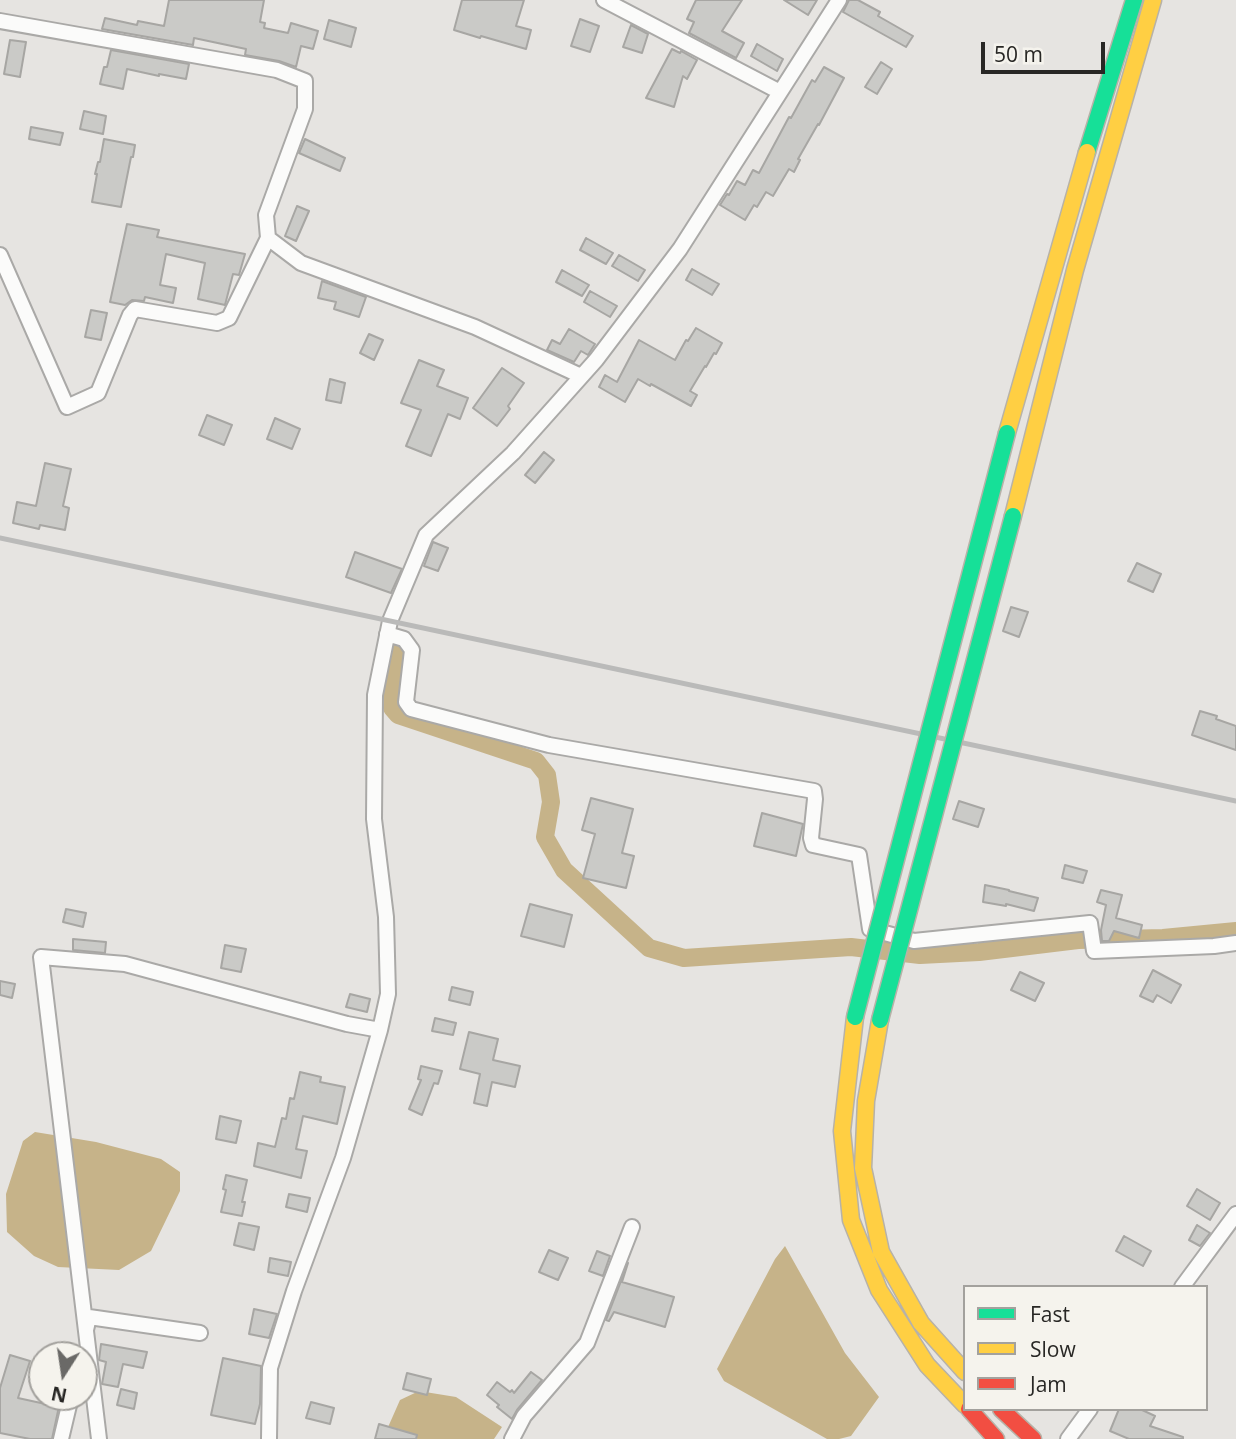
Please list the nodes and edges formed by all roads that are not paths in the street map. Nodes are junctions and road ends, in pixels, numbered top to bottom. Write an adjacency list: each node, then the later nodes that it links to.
1 (604, 0): 6 (street)
2 (839, 0): 6 (street)
3 (1134, 0): 19 (main road, bridge)
4 (1153, 0): 18 (main road, bridge)
5 (0, 21): 7 (street)
6 (780, 92): 9 (street)
7 (268, 238): 8 (street); 9 (street)
8 (0, 255)
9 (581, 376): 10 (street)
10 (387, 634): 11 (street); 12 (street)
11 (1236, 943)
12 (380, 1030): 25 (street); 26 (street)
13 (1236, 1214): 15 (street)
14 (632, 1227): 27 (street)
15 (1183, 1285)
16 (200, 1333): 17 (street)
17 (83, 1341)
18 (963, 1370)
19 (963, 1403)
20 (68, 1411): 24 (street)
21 (971, 1411): 28 (main road)
22 (1003, 1411): 29 (main road)
23 (1089, 1411): 30 (street)
24 (61, 1439)
25 (99, 1439)
26 (269, 1439)
27 (512, 1439)
28 (996, 1439)
29 (1033, 1439)
30 (1068, 1439)

